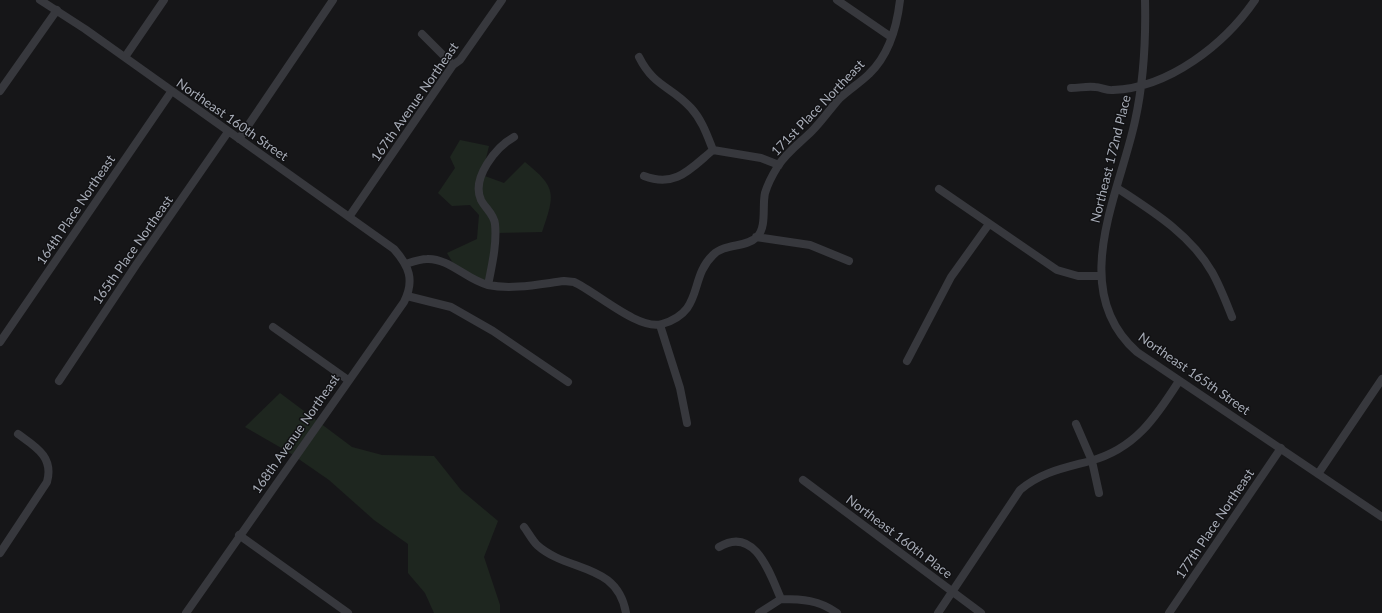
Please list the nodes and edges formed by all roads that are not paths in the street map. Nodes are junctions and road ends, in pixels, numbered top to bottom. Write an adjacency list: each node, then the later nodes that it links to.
1 (40, 0): 9 (street, Northeast 160th Street)
2 (164, 0): 13 (street)
3 (333, 0): 21 (street)
4 (502, 0): 14 (street, 167th Avenue Northeast)
5 (836, 0): 11 (street)
6 (900, 0): 11 (street, 171st Place Northeast)
7 (1145, 0): 15 (street, Northeast 172nd Place)
8 (1255, 0): 15 (street)
9 (56, 10): 13 (street, Northeast 160th Street); 17 (street)
10 (422, 34): 14 (street)
11 (891, 37): 23 (street, 171st Place Northeast)
12 (639, 57): 22 (street)
13 (125, 58): 18 (street, Northeast 160th Street)
14 (453, 65): 27 (street, 167th Avenue Northeast)
15 (1142, 86): 16 (street); 25 (street, Northeast 172nd Place)
16 (1071, 88)
17 (0, 91)
18 (171, 92): 19 (street, Northeast 160th Street); 38 (street, 164th Place Northeast)
19 (228, 132): 21 (street, Northeast 160th Street); 42 (street, 165th Place Northeast)
20 (514, 137): 33 (street)
21 (239, 139): 27 (street, Northeast 160th Street)
22 (713, 150): 23 (street); 24 (street)
23 (779, 165): 29 (street, 171st Place Northeast)
24 (644, 176)
25 (1117, 188): 32 (street, Northeast 172nd Place); 35 (street)
26 (939, 189): 28 (street)
27 (349, 217): 31 (street, Northeast 160th Street)
28 (989, 224): 32 (street); 39 (street)
29 (756, 237): 30 (street); 36 (street)
30 (848, 261)
31 (406, 264): 33 (street); 34 (street, 168th Avenue Northeast)
32 (1100, 276): 43 (street, Northeast 165th Street)
33 (488, 285): 36 (street)
34 (407, 296): 41 (street, 168th Avenue Northeast); 44 (street)
35 (1232, 317)
36 (660, 325): 45 (street)
37 (273, 327): 41 (street)
38 (0, 342)
39 (907, 361)
40 (1382, 379): 50 (street)
41 (348, 380): 55 (street, 168th Avenue Northeast)
42 (59, 381)
43 (1180, 381): 48 (street, Northeast 165th Street); 49 (street)
44 (568, 382)
45 (687, 423)
46 (1076, 424): 49 (street)
47 (18, 434): 57 (street)
48 (1281, 448): 50 (street, Northeast 165th Street); 67 (street, 177th Place Northeast)
49 (1092, 461): 52 (street); 58 (street)
50 (1318, 474): 53 (street, Northeast 165th Street)
51 (803, 480): 58 (street, Northeast 160th Place)
52 (1099, 493)
53 (1382, 517)
54 (524, 527): 60 (street)
55 (239, 536): 61 (street, 168th Avenue Northeast); 62 (street)
56 (719, 548): 59 (street)
57 (0, 553)
58 (952, 592): 65 (street); 66 (street, Northeast 160th Place)
59 (781, 599): 63 (street); 64 (street)
60 (626, 610)
61 (186, 613)
62 (348, 613)
63 (759, 613)
64 (837, 613)
65 (938, 613)
66 (981, 613)
67 (1169, 613)

